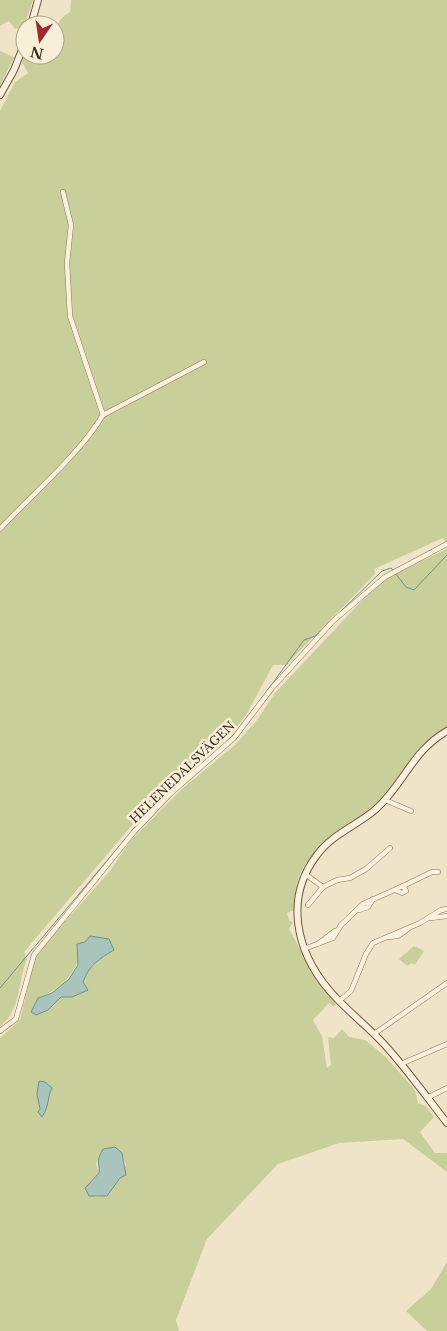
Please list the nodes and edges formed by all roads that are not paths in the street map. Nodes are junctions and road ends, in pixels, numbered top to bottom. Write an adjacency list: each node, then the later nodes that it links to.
1 (38, 0): 2 (street)
2 (34, 15)
3 (16, 65): 4 (street)
4 (0, 95)
5 (63, 192): 7 (street)
6 (204, 362): 7 (street)
7 (103, 415): 8 (street)
8 (0, 529)
9 (447, 544): 24 (street, HELENEDALSVÄGEN)
10 (447, 731): 11 (street)
11 (385, 800): 12 (street); 15 (street)
12 (411, 811)
13 (390, 848): 16 (street)
14 (438, 872): 21 (street)
15 (305, 874): 16 (street); 21 (street)
16 (323, 887): 17 (street)
17 (308, 905)
18 (445, 909): 19 (street); 20 (street)
19 (446, 916): 20 (street)
20 (429, 918): 23 (street)
21 (304, 949): 23 (street)
22 (447, 983): 25 (street)
23 (339, 1001): 25 (street)
24 (0, 1031)
25 (374, 1034): 27 (street)
26 (447, 1044): 27 (street)
27 (401, 1064): 29 (street)
28 (447, 1088): 29 (street)
29 (427, 1098): 30 (street)
30 (447, 1123)

